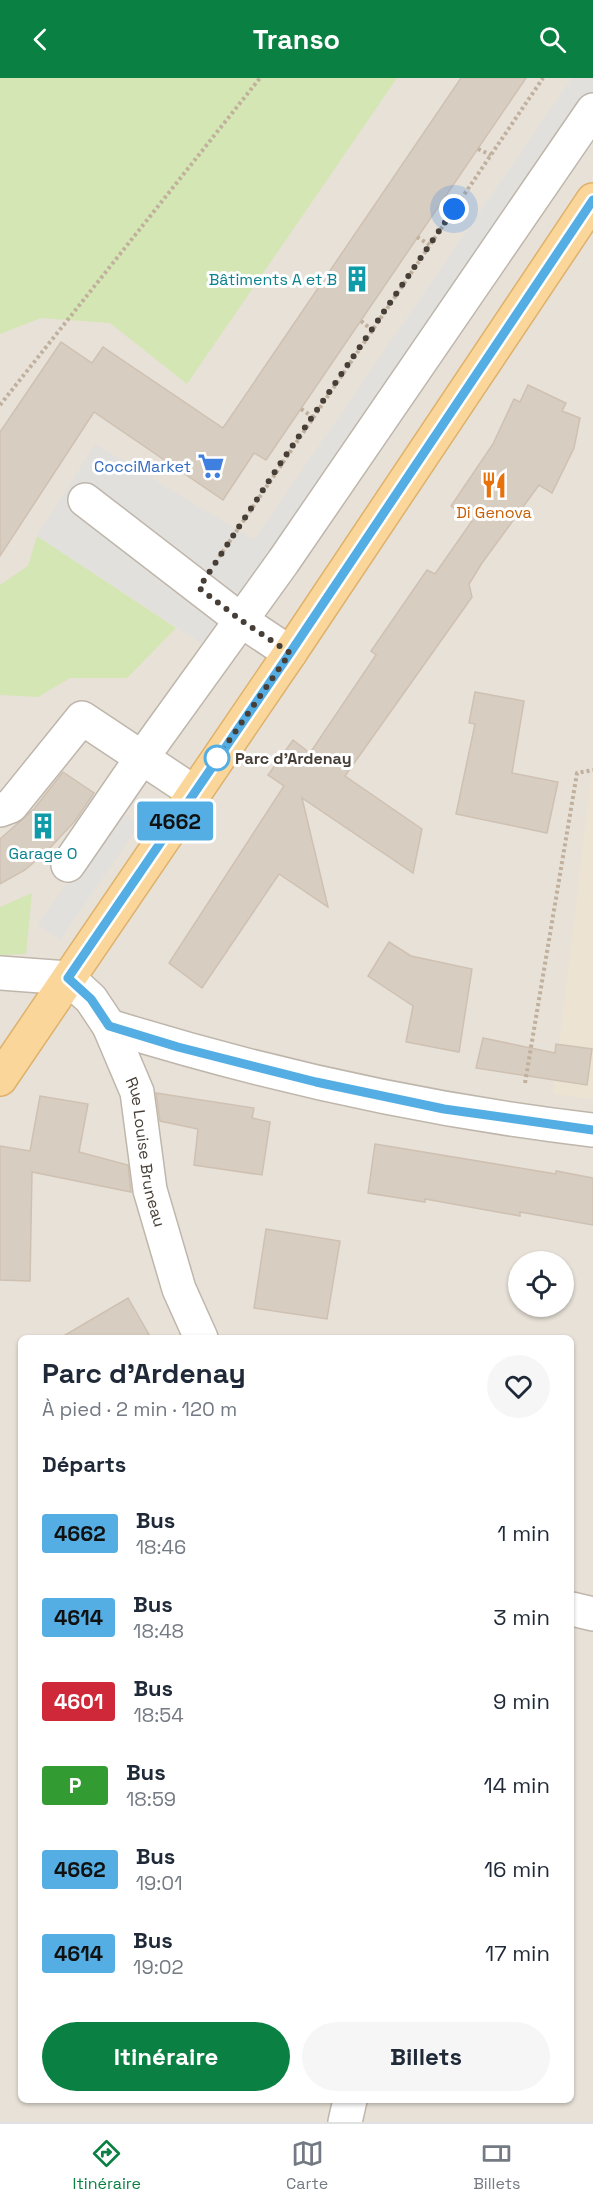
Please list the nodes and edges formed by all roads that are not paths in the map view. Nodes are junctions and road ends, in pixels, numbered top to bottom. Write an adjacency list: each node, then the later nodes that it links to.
1 (593, 110): 4 (street)
2 (593, 200): 5 (main road)
3 (85, 500): 4 (street)
4 (242, 621): 5 (street); 6 (street)
5 (290, 653): 7 (main road)
6 (141, 759): 7 (street); 8 (street); 9 (street)
7 (195, 793): 11 (main road)
8 (0, 810)
9 (68, 865)
10 (0, 973): 11 (street)
11 (68, 978): 12 (street, Rue Louise Bruneau); 13 (main road)
12 (109, 1026): 14 (street); 15 (street, Rue Louise Bruneau)
13 (0, 1079)
14 (593, 1130)
15 (200, 1335)
16 (574, 1609): 17 (street)
17 (593, 1614)
18 (349, 2103): 19 (street)
19 (345, 2122)

